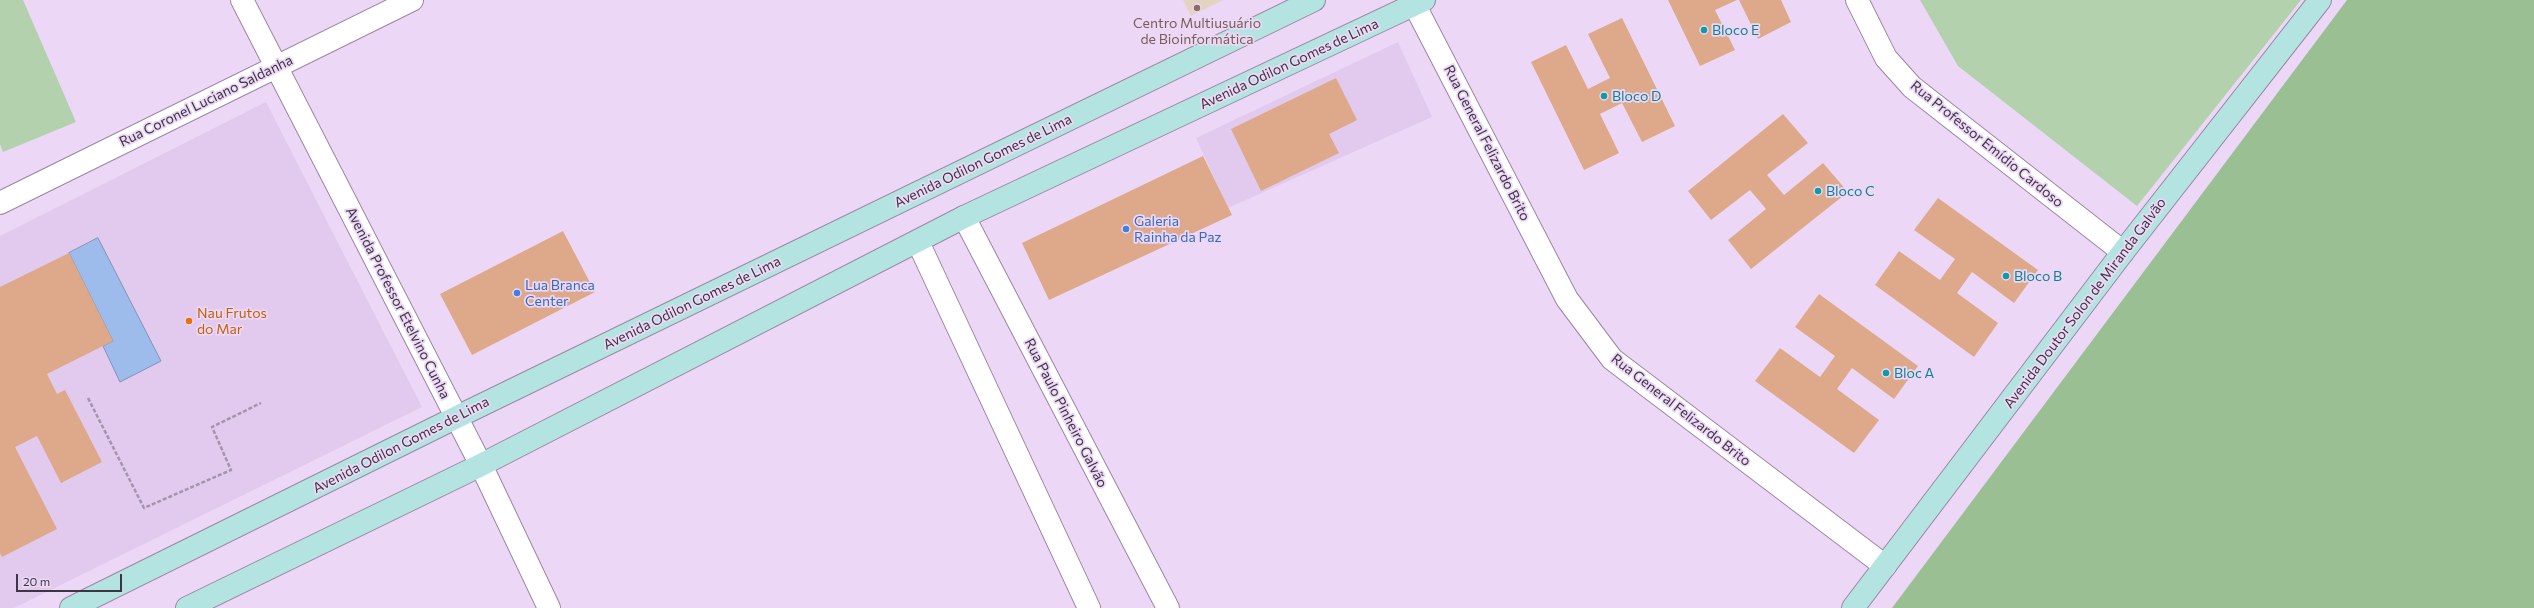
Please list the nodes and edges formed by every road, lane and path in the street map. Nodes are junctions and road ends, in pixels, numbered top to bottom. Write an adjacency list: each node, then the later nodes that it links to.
1 (242, 0): 7 (street, Avenida Professor Etelvino Cunha)
2 (412, 0): 7 (street, Rua Coronel Luciano Saldanha)
3 (1314, 0): 14 (main road, Avenida Odilon Gomes de Lima)
4 (1857, 0): 11 (street, Rua Professor Emídio Cardoso)
5 (2320, 0): 11 (main road, Avenida Doutor Solon de Miranda Galvão)
6 (1417, 2): 9 (main road, Avenida Odilon Gomes de Lima); 16 (street, Rua General Felizardo Brito)
7 (275, 67): 8 (street, Rua Coronel Luciano Saldanha); 14 (street, Avenida Professor Etelvino Cunha)
8 (0, 202)
9 (964, 217): 10 (main road, Avenida Odilon Gomes de Lima); 21 (street, Rua Paulo Pinheiro Galvão)
10 (918, 242): 15 (main road, Avenida Odilon Gomes de Lima); 20 (street)
11 (2123, 252): 16 (main road, Avenida Doutor Solon de Miranda Galvão)
12 (88, 398): 13 (path)
13 (261, 403)
14 (457, 417): 15 (street, Avenida Professor Etelvino Cunha); 17 (main road, Avenida Odilon Gomes de Lima)
15 (481, 465): 18 (main road, Avenida Odilon Gomes de Lima); 19 (street, Avenida Professor Etelvino Cunha)
16 (1885, 566): 22 (main road, Avenida Doutor Solon de Miranda Galvão)
17 (71, 608)
18 (187, 608)
19 (549, 608)
20 (1089, 608)
21 (1168, 608)
22 (1853, 608)

